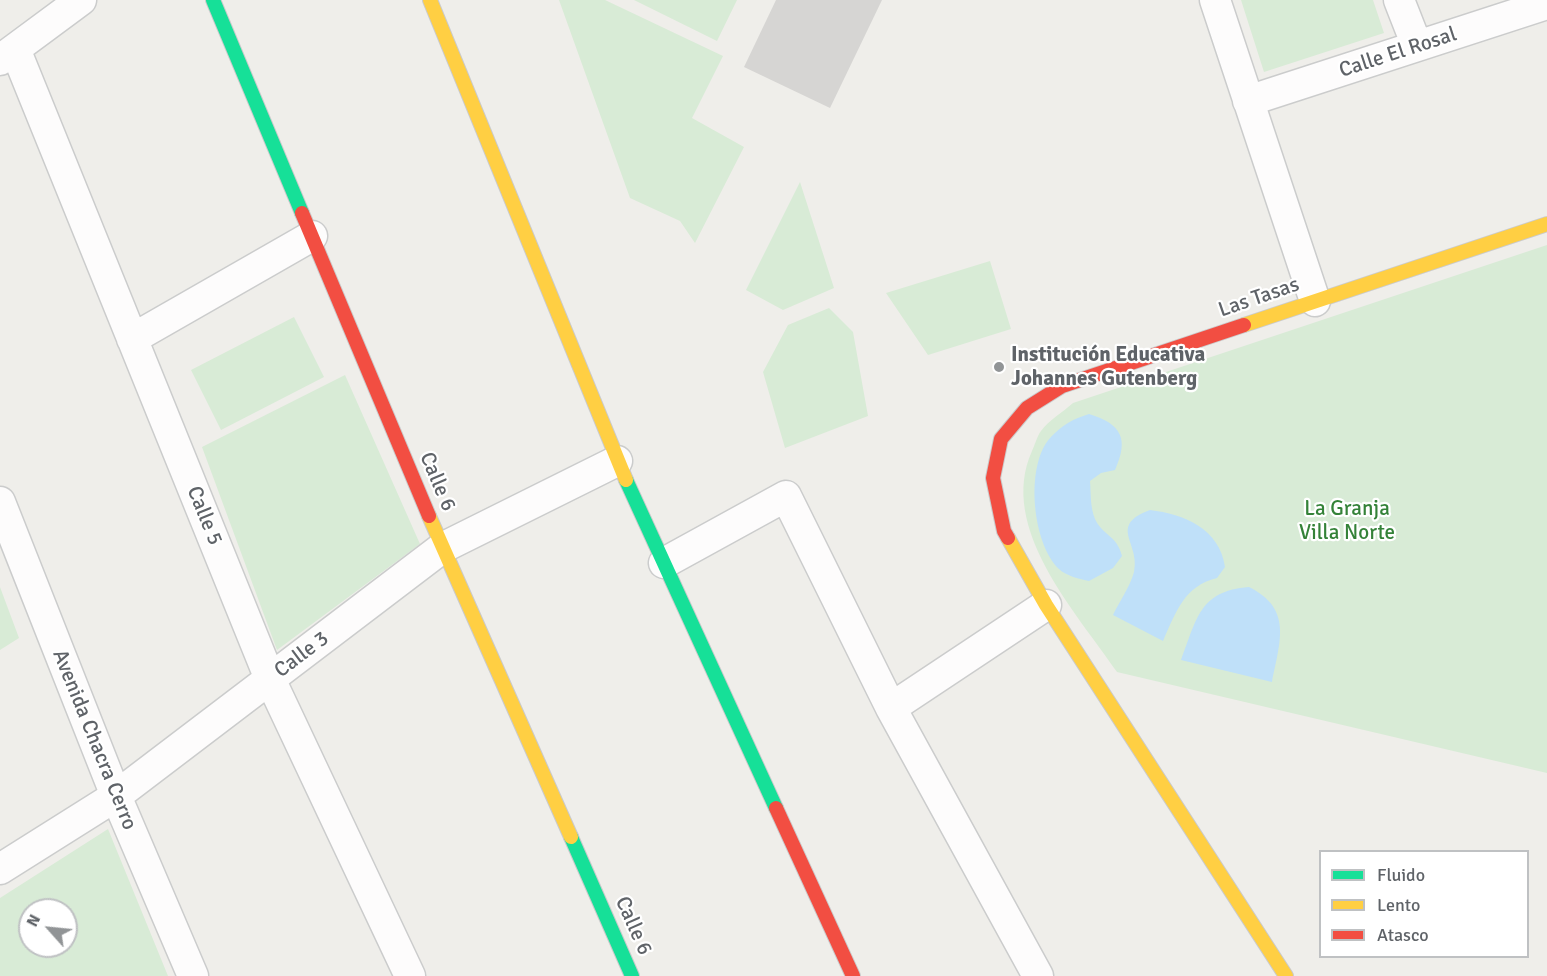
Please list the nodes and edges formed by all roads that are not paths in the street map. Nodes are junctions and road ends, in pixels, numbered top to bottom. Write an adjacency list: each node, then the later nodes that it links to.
1 (81, 0): 8 (street)
2 (213, 0): 11 (street, Calle 6)
3 (430, 0): 14 (street)
4 (1215, 0): 9 (street)
5 (1399, 0): 7 (street)
6 (1547, 4): 7 (street, Calle El Rosal)
7 (1417, 46): 9 (street, Calle El Rosal)
8 (8, 54): 13 (street, Calle 5)
9 (1248, 101): 12 (street)
10 (1547, 224): 12 (street, Las Tasas)
11 (312, 236): 13 (street); 16 (street, Calle 6)
12 (1315, 301): 18 (street, Las Tasas)
13 (132, 339): 19 (street, Calle 5)
14 (617, 461): 16 (street, Calle 3); 17 (street)
15 (0, 502): 21 (street, Avenida Chacra Cerro)
16 (442, 548): 19 (street, Calle 3); 25 (street, Calle 6)
17 (664, 563): 20 (street); 26 (street)
18 (1046, 605): 20 (street); 28 (street)
19 (270, 679): 21 (street, Calle 3); 24 (street, Calle 5)
20 (891, 708): 27 (street)
21 (116, 796): 22 (street, Calle 3); 23 (street, Avenida Chacra Cerro)
22 (0, 869)
23 (193, 976)
24 (410, 976)
25 (632, 976)
26 (853, 976)
27 (1038, 976)
28 (1286, 976)

